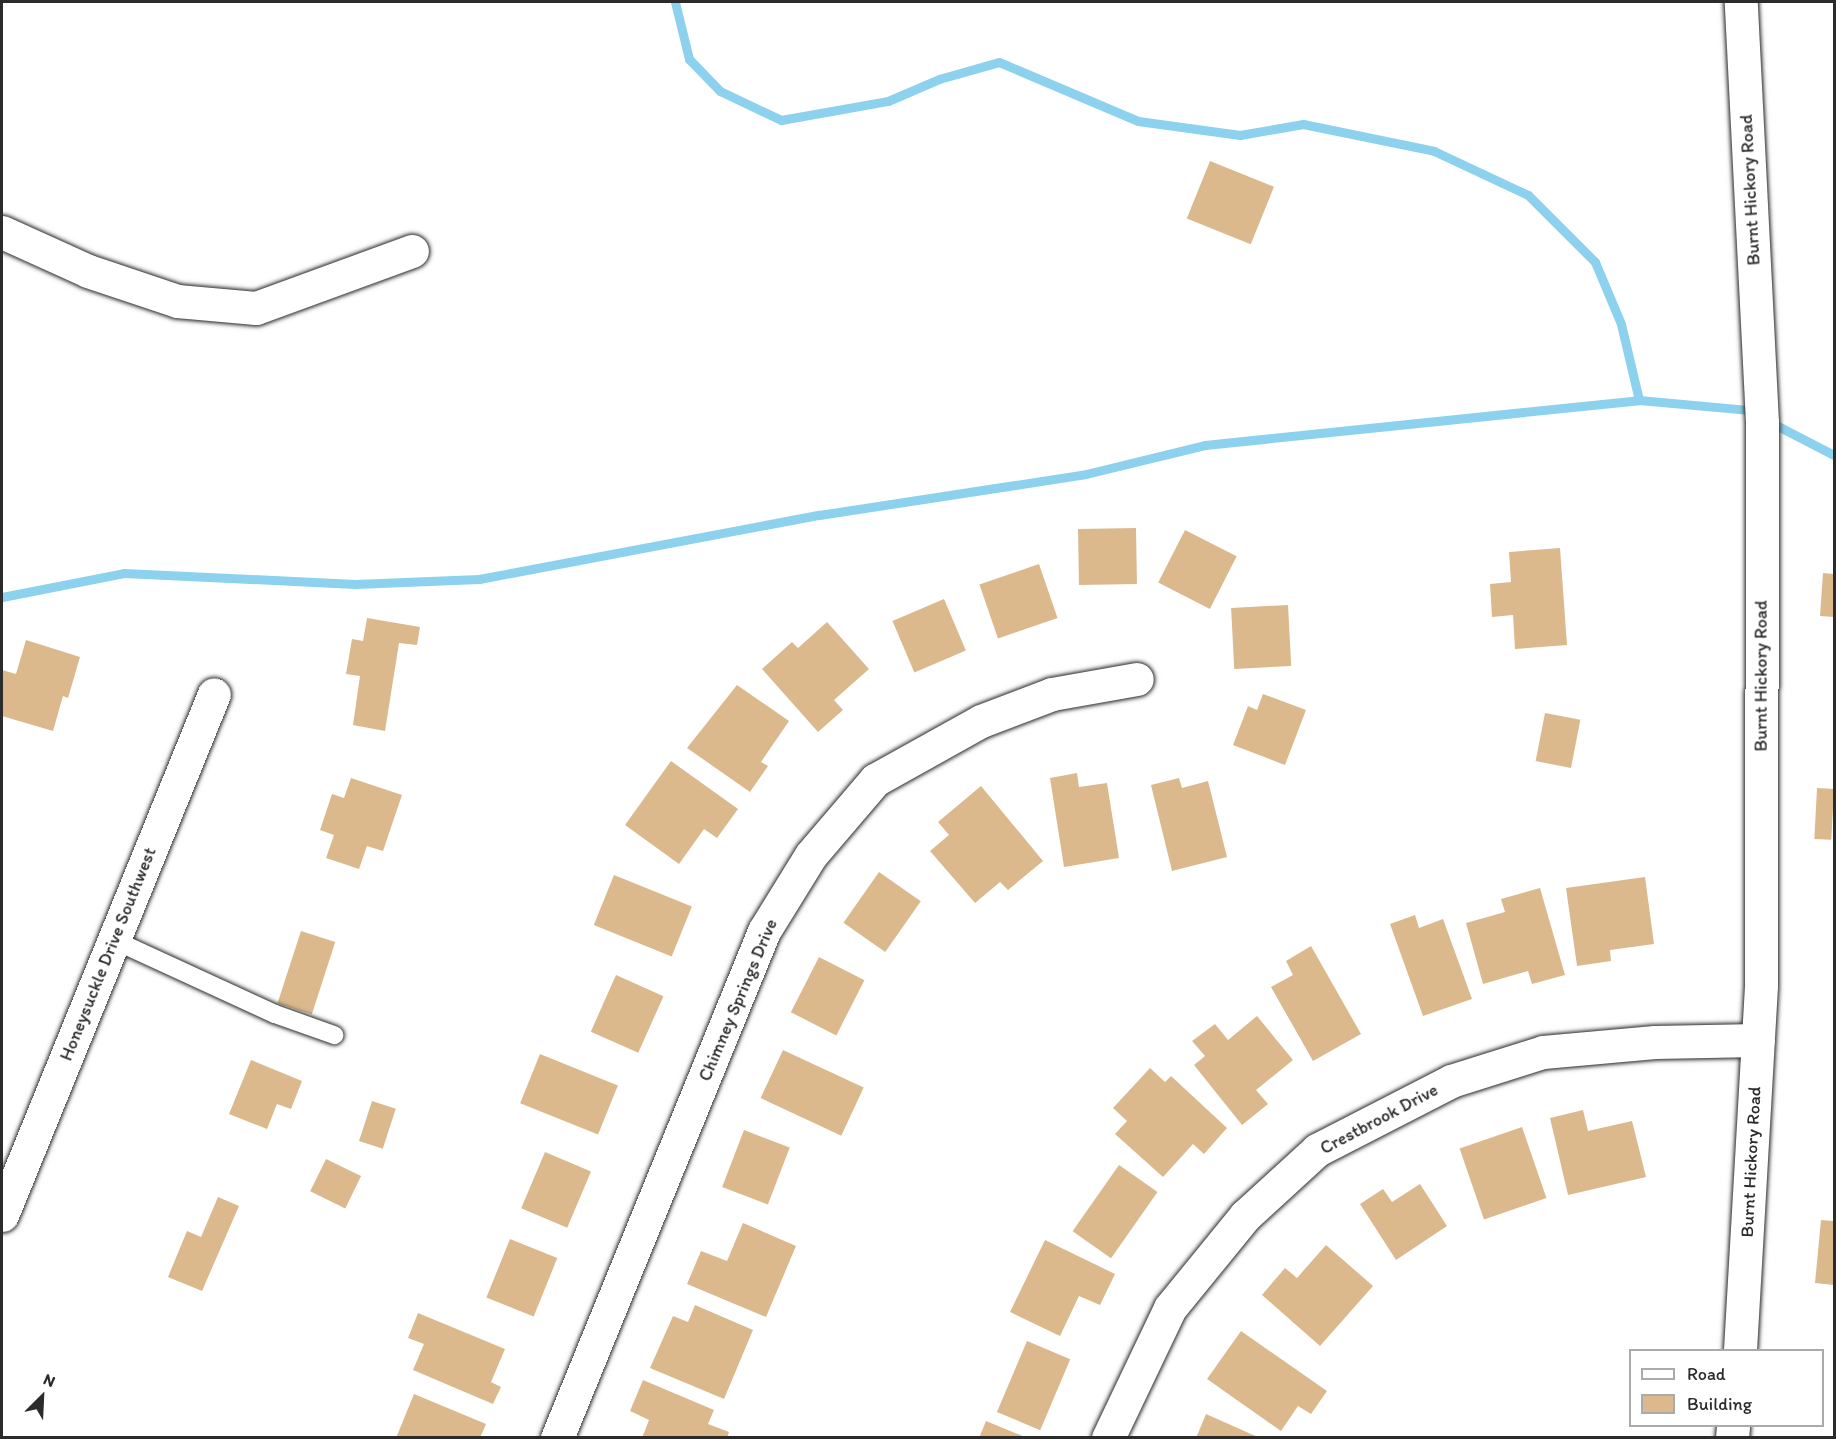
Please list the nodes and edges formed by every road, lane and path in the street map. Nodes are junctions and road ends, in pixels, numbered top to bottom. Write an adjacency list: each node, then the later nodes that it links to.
1 (1741, 2): 8 (street, Burnt Hickory Road)
2 (2, 232): 3 (street)
3 (412, 251)
4 (1137, 679): 12 (street, Chimney Springs Drive)
5 (214, 694): 6 (street, Honeysuckle Drive Southwest)
6 (114, 940): 7 (lane); 9 (street, Honeysuckle Drive Southwest)
7 (334, 1035)
8 (1758, 1040): 11 (street, Burnt Hickory Road); 13 (street, Crestbrook Drive)
9 (11, 1164): 10 (street, Honeysuckle Drive Southwest)
10 (2, 1215)
11 (1740, 1349)
12 (557, 1437)
13 (1108, 1437)

